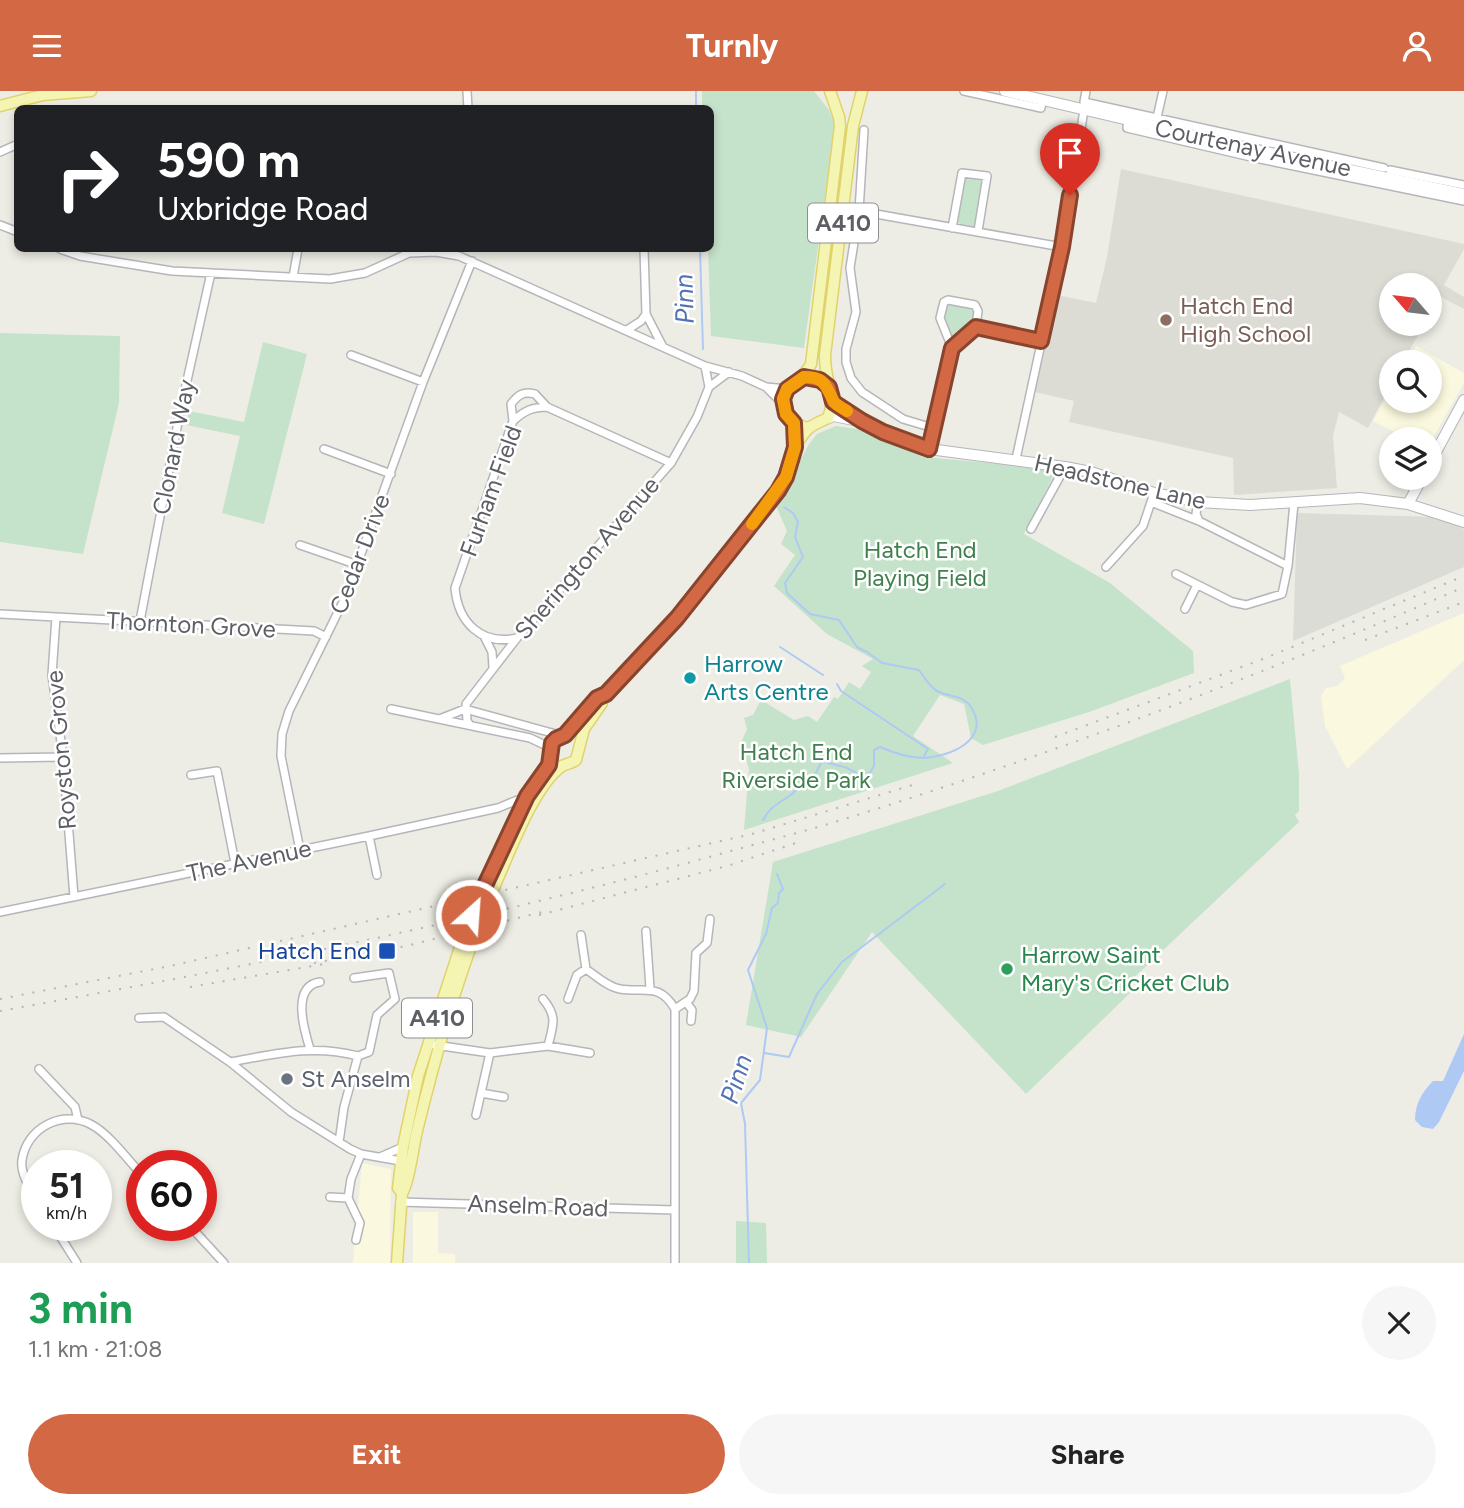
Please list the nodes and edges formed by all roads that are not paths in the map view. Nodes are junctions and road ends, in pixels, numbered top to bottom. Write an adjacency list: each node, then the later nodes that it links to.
1 (91, 91): 9 (main road)
2 (830, 91): 41 (main road, A410)
3 (862, 91): 45 (main road, A410)
4 (964, 91): 8 (street, Courtenay Avenue)
5 (1005, 91): 8 (street, Courtenay Avenue)
6 (1086, 91): 10 (street)
7 (1163, 91): 11 (street)
8 (1042, 101): 10 (street, Courtenay Avenue)
9 (0, 106)
10 (1084, 106): 11 (street, Courtenay Avenue); 12 (street, Courtenay Avenue); 24 (street)
11 (1156, 122): 12 (street, Courtenay Avenue); 14 (street, Courtenay Avenue); 15 (street, Courtenay Avenue)
12 (1128, 124): 14 (street, Courtenay Avenue)
13 (864, 130): 21 (street)
14 (1256, 154): 15 (street, Courtenay Avenue); 16 (street, Courtenay Avenue)
15 (1373, 170): 16 (street, Courtenay Avenue)
16 (1385, 174): 17 (street, Courtenay Avenue); 20 (street, Courtenay Avenue)
17 (1400, 176): 18 (street, Courtenay Avenue); 19 (street, Courtenay Avenue)
18 (1464, 185)
19 (1464, 194)
20 (1464, 201)
21 (859, 211): 22 (street); 56 (street)
22 (952, 228): 23 (street); 23 (street)
23 (978, 231): 24 (street)
24 (1062, 247): 35 (street)
25 (71, 252): 30 (street)
26 (298, 252): 31 (street)
27 (461, 252): 29 (street); 31 (street)
28 (644, 252): 32 (street)
29 (472, 261): 34 (street); 42 (street, Cedar Drive)
30 (211, 273): 31 (street); 82 (street, Clonard Way)
31 (293, 277)
32 (646, 314): 34 (street); 36 (street)
33 (976, 327): 35 (street); 37 (street); 37 (street)
34 (627, 330): 36 (street)
35 (1041, 341): 61 (street)
36 (664, 347): 39 (street)
37 (952, 348): 56 (street)
38 (351, 355): 42 (street)
39 (705, 366): 40 (street); 43 (street)
40 (729, 372): 43 (street); 44 (street)
41 (804, 377): 45 (main road); 46 (main road)
42 (424, 382): 64 (street, Cedar Drive)
43 (709, 387): 62 (street, Sherington Avenue)
44 (766, 387): 46 (street); 49 (street)
45 (829, 387): 48 (main road)
46 (787, 389): 49 (main road)
47 (1464, 400): 57 (street)
48 (833, 402): 51 (main road); 53 (street, Headstone Lane)
49 (782, 403): 54 (main road)
50 (547, 407): 52 (street, Furham Field); 52 (street); 62 (street, Furham Field)
51 (828, 418): 53 (street, Headstone Lane); 55 (main road)
52 (513, 421): 83 (street, Furham Field)
53 (862, 421): 60 (street, Headstone Lane)
54 (794, 423): 55 (main road); 58 (main road)
55 (809, 428): 58 (main road)
56 (933, 428): 60 (street)
57 (1442, 441)
58 (795, 447): 87 (main road)
59 (324, 449): 64 (street)
60 (929, 449): 61 (street, Headstone Lane)
61 (1016, 459): 63 (street, Headstone Lane)
62 (671, 463): 85 (street, Sherington Avenue)
63 (1065, 467): 66 (street, Headstone Lane); 72 (street)
64 (390, 474): 74 (street, Cedar Drive)
65 (1416, 490): 69 (street)
66 (1153, 497): 67 (street, Headstone Lane); 70 (street); 76 (street)
67 (1198, 502): 68 (street, Headstone Lane); 70 (street)
68 (1294, 503): 69 (street, Headstone Lane); 75 (street)
69 (1408, 504): 71 (street, Headstone Lane)
70 (1199, 521): 75 (street)
71 (1464, 522)
72 (1031, 529)
73 (300, 545): 74 (street)
74 (358, 565): 84 (street, Cedar Drive)
75 (1289, 566): 78 (street)
76 (1107, 567)
77 (1176, 574): 78 (street)
78 (1197, 585): 79 (street)
79 (1185, 608)
80 (0, 614): 81 (street)
81 (56, 617): 82 (street, Thornton Grove); 95 (street, Royston Grove)
82 (140, 621): 84 (street, Thornton Grove)
83 (484, 636): 85 (street); 86 (street, Furham Field)
84 (326, 637): 103 (street, Cedar Drive)
85 (517, 638): 86 (street, Sherington Avenue)
86 (493, 667): 89 (street, Sherington Avenue)
87 (606, 694): 92 (main road); 93 (main road)
88 (391, 709): 90 (street)
89 (465, 709): 90 (street); 91 (street); 92 (street)
90 (442, 718): 91 (street)
91 (470, 725): 94 (street)
92 (564, 735): 93 (main road); 94 (main road)
93 (580, 746): 97 (main road)
94 (551, 752): 97 (main road); 99 (main road, A410)
95 (63, 757): 96 (street); 106 (street, Royston Grove)
96 (0, 758)
97 (563, 765): 101 (main road, A410)
98 (191, 775): 104 (street)
99 (527, 796): 100 (street, The Avenue); 101 (main road, A410)
100 (498, 808): 101 (street, The Avenue); 102 (street, The Avenue)
101 (523, 814): 121 (main road, A410, bridge)
102 (369, 837): 103 (street, The Avenue); 105 (street)
103 (300, 850): 104 (street, The Avenue)
104 (235, 863): 106 (street, The Avenue)
105 (377, 876)
106 (74, 897): 107 (street, The Avenue)
107 (0, 912)
108 (710, 919): 117 (street)
109 (646, 931): 114 (street)
110 (581, 935): 111 (street)
111 (586, 969): 114 (street); 116 (street)
112 (354, 978): 126 (street)
113 (320, 982): 123 (street)
114 (650, 988): 118 (street)
115 (543, 999): 122 (street)
116 (568, 999)
117 (686, 1002): 118 (street); 120 (street)
118 (675, 1009): 143 (street)
119 (139, 1018): 127 (street)
120 (691, 1021)
121 (433, 1045): 124 (street); 134 (main road, A410); 139 (main road, A410)
122 (548, 1046): 124 (street); 125 (street)
123 (310, 1049): 126 (street); 127 (street)
124 (490, 1053): 129 (street)
125 (590, 1053)
126 (358, 1056): 133 (street)
127 (230, 1062): 133 (street)
128 (39, 1069): 132 (street)
129 (481, 1093): 130 (street); 131 (street)
130 (504, 1097)
131 (476, 1115)
132 (78, 1120): 135 (street); 137 (street)
133 (339, 1142): 136 (street)
134 (403, 1147): 138 (street); 139 (main road, A410)
135 (25, 1150)
136 (361, 1154): 138 (street); 142 (street)
137 (126, 1157)
138 (380, 1157): 139 (street)
139 (405, 1162): 141 (main road, A410)
140 (330, 1197): 142 (street)
141 (401, 1197): 143 (street, Anselm Road); 149 (main road, A410)
142 (348, 1198): 144 (street)
143 (675, 1210): 150 (street)
144 (356, 1240)
145 (62, 1241): 147 (street)
146 (204, 1241): 148 (street)
147 (74, 1262)
148 (225, 1263)
149 (397, 1263)
150 (675, 1263)

